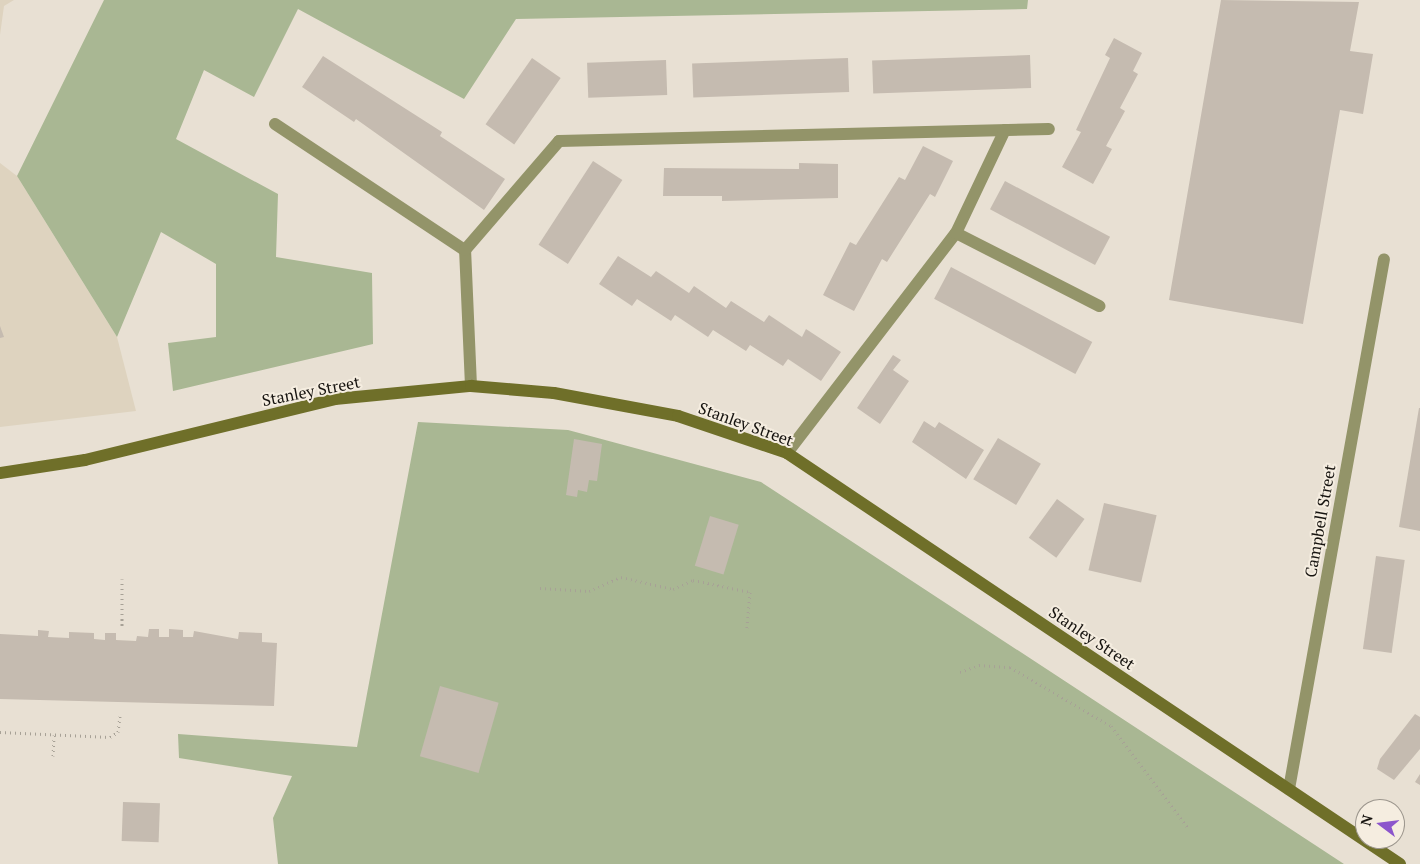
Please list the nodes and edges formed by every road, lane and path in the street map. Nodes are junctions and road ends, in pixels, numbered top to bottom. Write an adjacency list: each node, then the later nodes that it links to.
1 (275, 124): 5 (street)
2 (1049, 129): 3 (street)
3 (1005, 130): 4 (street); 5 (street)
4 (956, 233): 7 (street); 9 (street)
5 (465, 250): 8 (street)
6 (1384, 259): 20 (street, Campbell Street)
7 (1099, 306)
8 (471, 386): 9 (street, Stanley Street); 10 (street, Stanley Street)
9 (787, 453): 20 (street, Stanley Street)
10 (0, 472)
11 (122, 579): 13 (path)
12 (540, 588): 14 (path)
13 (122, 627)
14 (747, 629)
15 (960, 672): 21 (path)
16 (120, 716): 18 (path)
17 (0, 732): 18 (path)
18 (54, 734): 19 (path)
19 (53, 756)
20 (1289, 790): 22 (street, Stanley Street)
21 (1189, 828)
22 (1400, 864)

